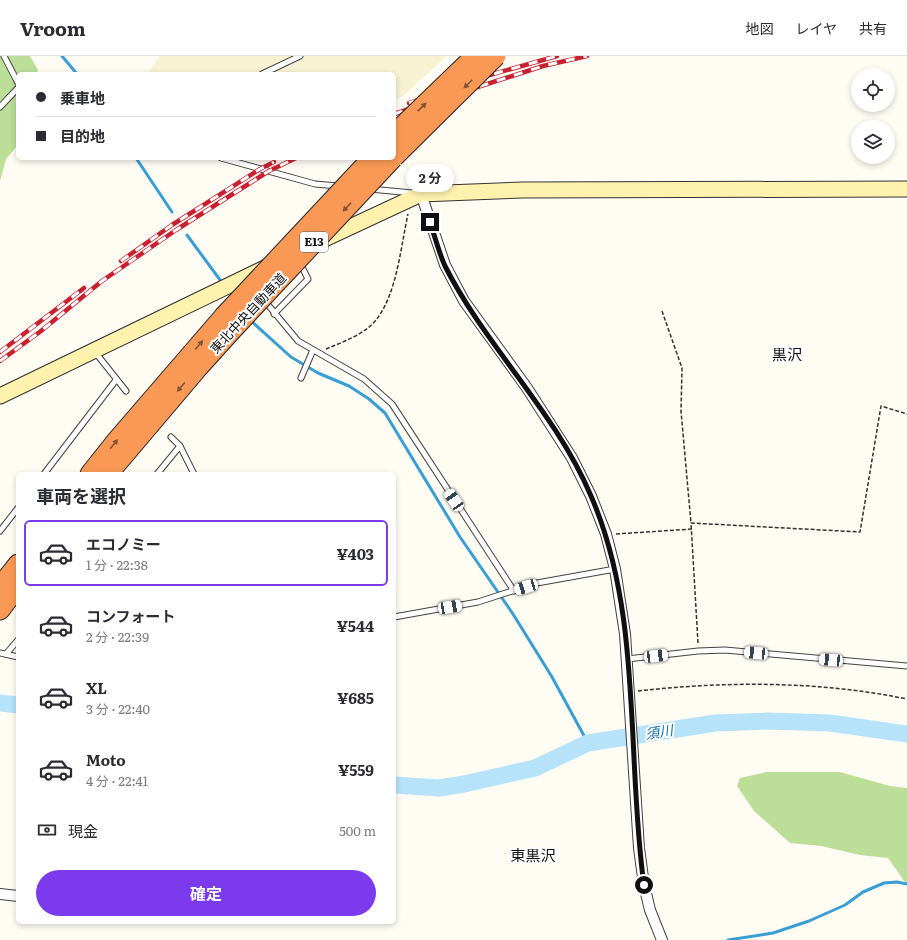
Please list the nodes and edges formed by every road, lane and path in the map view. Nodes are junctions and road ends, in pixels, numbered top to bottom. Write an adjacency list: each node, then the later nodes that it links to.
1 (4, 56): 6 (lane)
2 (300, 56): 5 (lane)
3 (475, 56): 9 (highway, one-way to 3, bridge)
4 (496, 56): 10 (highway, 東北中央自動車道 / E13, one-way to 10, bridge)
5 (266, 72)
6 (16, 79)
7 (16, 90): 8 (lane)
8 (0, 107)
9 (396, 132)
10 (396, 156)
11 (228, 160): 15 (lane)
12 (370, 160): 20 (highway, 東北中央自動車道 / E13, bridge)
13 (392, 160): 20 (highway, 東北中央自動車道 / E13, one-way to 20, bridge)
14 (907, 189): 15 (street)
15 (416, 196): 16 (street); 22 (path); 39 (street)
16 (296, 253): 19 (lane); 21 (street)
17 (260, 294): 19 (lane)
18 (662, 311): 36 (path)
19 (274, 314): 22 (lane)
20 (229, 322): 31 (highway, 東北中央自動車道 / E13, one-way to 20); 32 (highway, 東北中央自動車道 / E13, one-way to 32)
21 (94, 351): 24 (lane); 26 (street)
22 (315, 351): 23 (lane); 44 (lane)
23 (302, 377)
24 (116, 380): 25 (lane); 30 (lane)
25 (126, 391)
26 (0, 396)
27 (907, 414): 36 (path)
28 (171, 436): 29 (lane)
29 (180, 446): 33 (lane); 34 (lane)
30 (46, 472)
31 (92, 472)
32 (110, 472)
33 (159, 472)
34 (193, 472)
35 (16, 511): 38 (lane)
36 (691, 523): 37 (path)
37 (692, 529): 39 (path); 48 (path)
38 (0, 531)
39 (606, 534): 41 (street)
40 (16, 567): 42 (highway)
41 (615, 570): 44 (lane); 52 (street)
42 (0, 587)
43 (16, 589): 45 (highway)
44 (514, 591): 46 (lane)
45 (0, 610)
46 (396, 617)
47 (16, 642): 50 (lane)
48 (698, 651): 52 (lane); 53 (lane)
49 (0, 653): 50 (lane)
50 (6, 654): 51 (lane)
51 (16, 656)
52 (627, 659): 54 (street)
53 (907, 666)
54 (630, 692): 55 (path); 58 (street)
55 (907, 699)
56 (0, 894): 57 (street)
57 (16, 896)
58 (662, 940)

